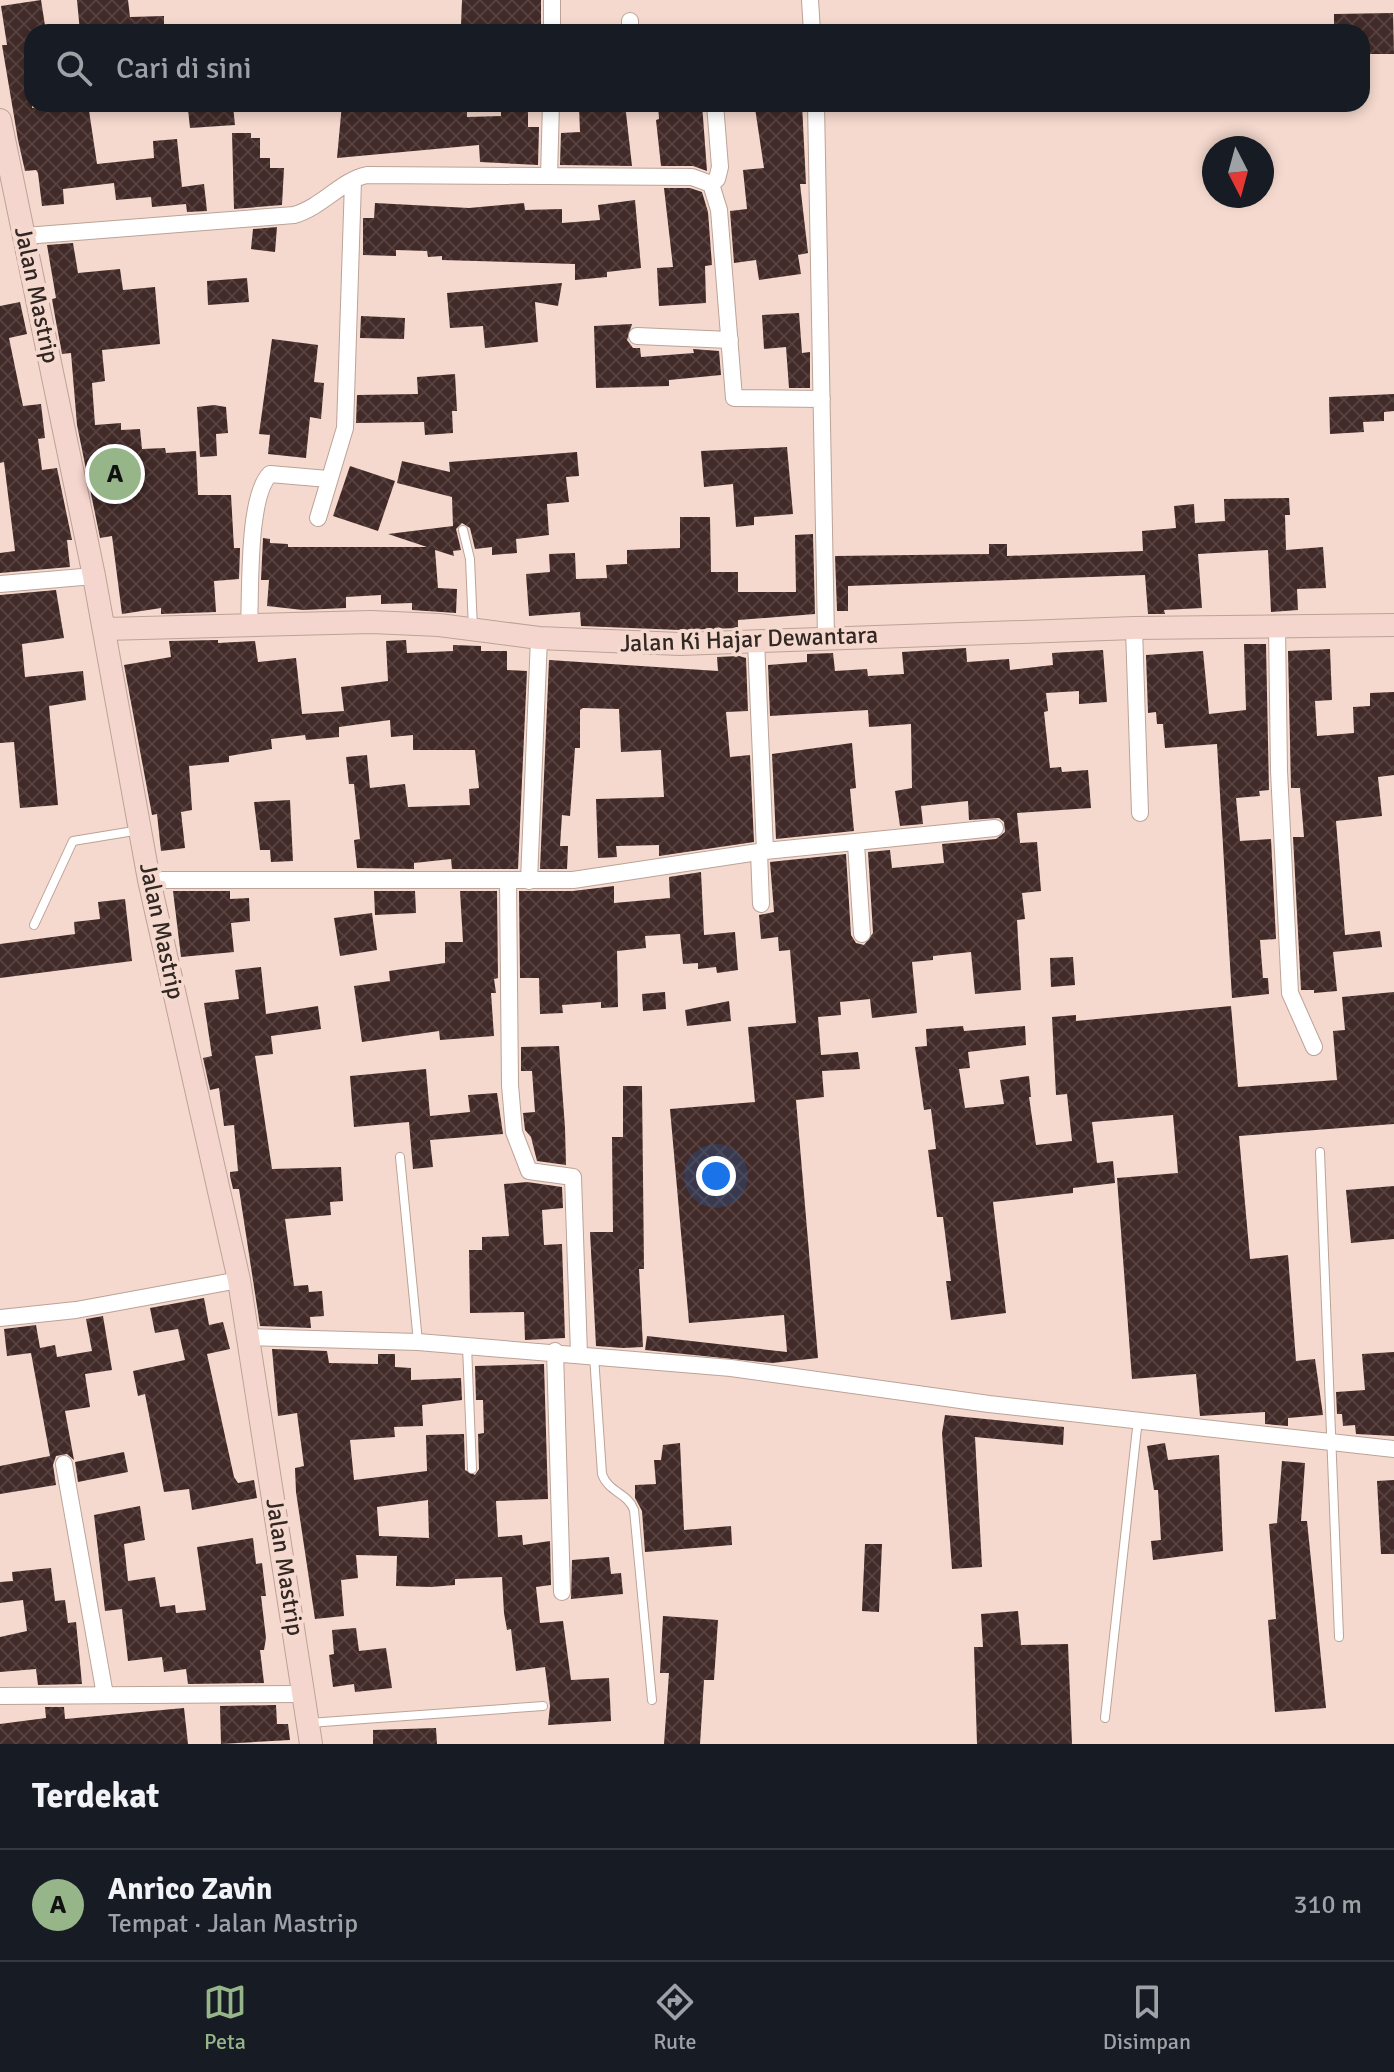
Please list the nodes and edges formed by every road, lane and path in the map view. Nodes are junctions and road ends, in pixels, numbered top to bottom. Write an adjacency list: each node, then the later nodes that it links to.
1 (552, 0): 3 (street)
2 (810, 0): 4 (street)
3 (552, 24)
4 (812, 24)
5 (551, 112): 9 (street)
6 (716, 112): 11 (street)
7 (816, 112): 15 (street)
8 (0, 120): 12 (main road, Jalan Mastrip)
9 (549, 176): 10 (street); 11 (street)
10 (353, 181): 12 (street); 16 (street)
11 (711, 184): 14 (street)
12 (25, 236): 19 (main road, Jalan Mastrip)
13 (637, 336): 14 (street)
14 (730, 340): 15 (street)
15 (822, 399): 27 (street)
16 (328, 479): 17 (street); 21 (street)
17 (318, 518)
18 (463, 530): 26 (lane)
19 (94, 576): 20 (street); 25 (main road, Jalan Mastrip)
20 (0, 584)
21 (249, 625): 25 (main road, Jalan Ki Hajar Dewantara); 26 (main road, Jalan Ki Hajar Dewantara)
22 (1394, 625): 23 (main road, Jalan Ki Hajar Dewantara)
23 (1277, 626): 24 (main road, Jalan Ki Hajar Dewantara); 41 (street)
24 (1134, 628): 27 (main road, Jalan Ki Hajar Dewantara); 30 (street)
25 (105, 629): 32 (main road, Jalan Mastrip)
26 (473, 630): 28 (main road, Jalan Ki Hajar Dewantara)
27 (826, 637): 29 (main road, Jalan Ki Hajar Dewantara)
28 (539, 638): 29 (main road, Jalan Ki Hajar Dewantara); 37 (street)
29 (756, 640): 34 (street)
30 (1140, 813)
31 (995, 828): 33 (street)
32 (141, 830): 35 (main road, Jalan Mastrip); 39 (lane)
33 (856, 844): 34 (street); 40 (street)
34 (762, 852): 37 (street); 38 (street)
35 (149, 880): 36 (street); 44 (main road, Jalan Mastrip)
36 (508, 880): 37 (street); 50 (street)
37 (529, 881)
38 (761, 904)
39 (34, 925)
40 (862, 934)
41 (1314, 1047)
42 (1320, 1152): 52 (lane)
43 (400, 1157): 47 (lane)
44 (239, 1280): 45 (street); 46 (main road, Jalan Mastrip)
45 (0, 1318)
46 (249, 1337): 47 (street); 58 (main road, Jalan Mastrip)
47 (418, 1342): 48 (street)
48 (467, 1345): 49 (street); 55 (lane)
49 (555, 1351): 50 (street); 56 (street)
50 (586, 1354): 51 (street); 61 (lane)
51 (1138, 1418): 52 (street); 63 (lane)
52 (1330, 1442): 53 (street); 57 (lane)
53 (1394, 1449)
54 (64, 1464): 59 (street)
55 (472, 1469)
56 (562, 1592)
57 (1339, 1637)
58 (304, 1694): 59 (street); 64 (main road, Jalan Mastrip)
59 (105, 1695): 60 (street)
60 (0, 1696)
61 (652, 1700)
62 (543, 1706): 64 (lane)
63 (1105, 1718)
64 (310, 1734)

